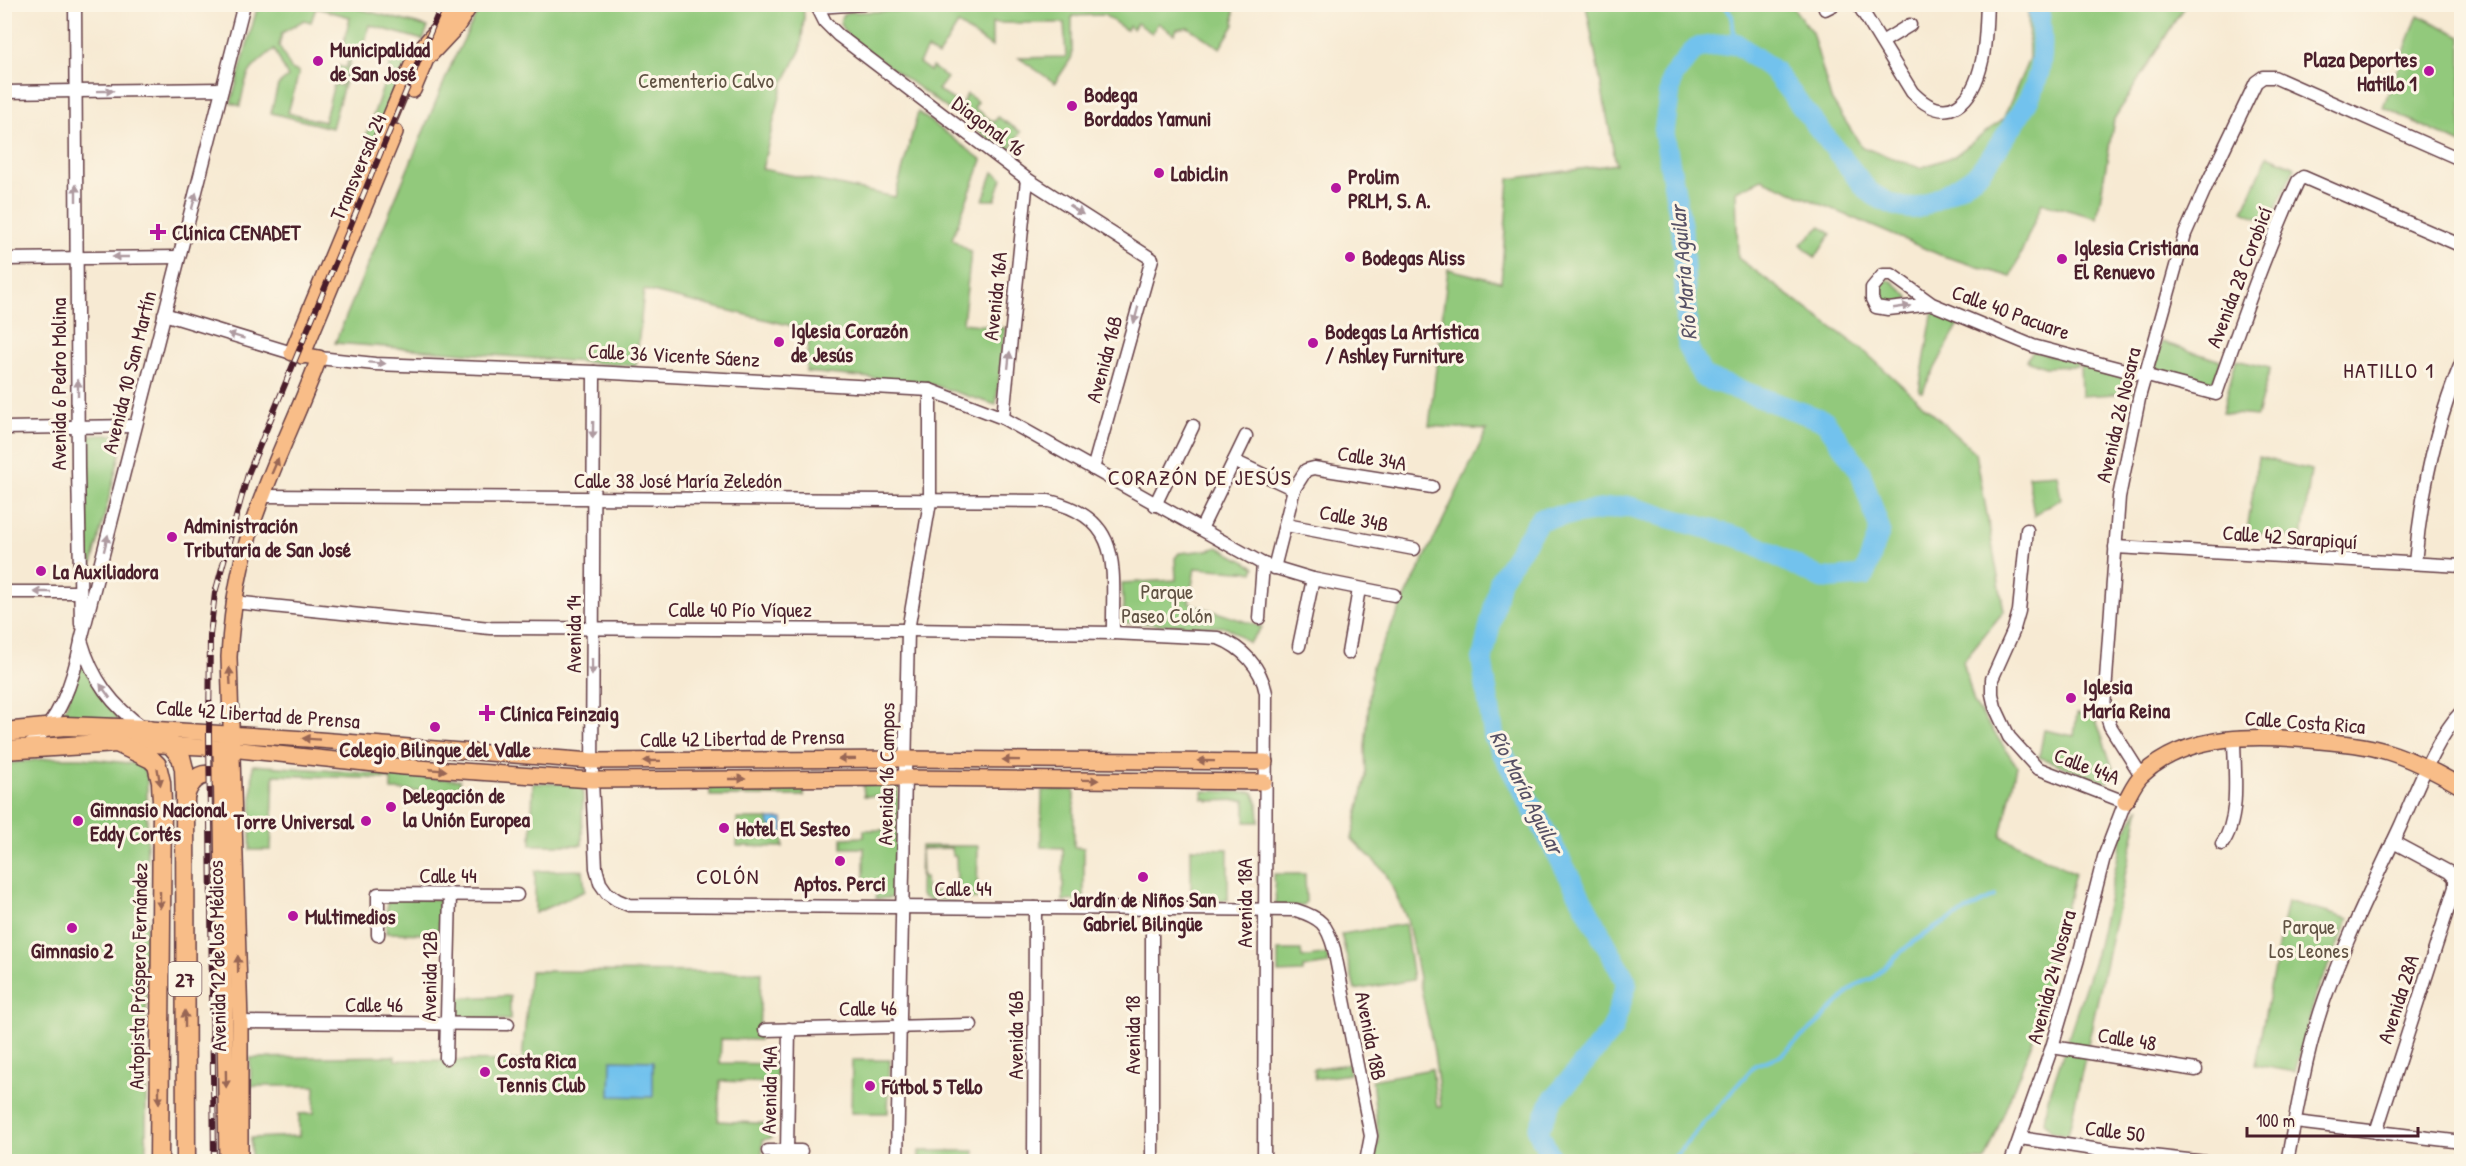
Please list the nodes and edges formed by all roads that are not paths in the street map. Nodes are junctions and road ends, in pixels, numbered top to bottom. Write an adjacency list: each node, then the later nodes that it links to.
1 (75, 4): 12 (street, Avenida 6 Pedro Molina)
2 (243, 4): 11 (street, Avenida 10 San Martín)
3 (454, 4): 23 (main road, Transversal 24)
4 (471, 4): 23 (main road, Transversal 24)
5 (863, 4): 8 (street)
6 (1858, 4): 10 (street)
7 (1987, 4): 10 (street)
8 (817, 6): 15 (street, Diagonal 16)
9 (1910, 25): 10 (street)
10 (1882, 42)
11 (222, 89): 12 (street, one-way to 11); 18 (street, Avenida 10 San Martín, one-way to 11)
12 (76, 91): 13 (street); 17 (street, Avenida 6 Pedro Molina, one-way to 12)
13 (4, 92)
14 (2462, 160): 27 (street, Avenida 26 Nosara)
15 (1027, 179): 20 (street, Diagonal 16, one-way to 20); 30 (street, Avenida 16A, one-way to 15)
16 (2462, 246): 29 (street, Avenida 28 Corobicí)
17 (77, 257): 18 (street, one-way to 17); 19 (street); 31 (street, Avenida 6 Pedro Molina, one-way to 17)
18 (179, 257): 22 (street, Avenida 10 San Martín)
19 (4, 259)
20 (1152, 259): 37 (street, Avenida 16B, one-way to 37)
21 (1932, 303): 21 (street, Calle 40 Pacuare, one-way to 21); 27 (street, Calle 40 Pacuare)
22 (164, 314): 23 (street, Calle 36 Vicente Sáenz, one-way to 22); 32 (street, Avenida 10 San Martín)
23 (297, 354): 24 (main road, Calle 36 Vicente Sáenz)
24 (319, 358): 26 (street, Calle 36 Vicente Sáenz, one-way to 26); 40 (main road, Avenida 12 de los Médicos, one-way to 24)
25 (2462, 361): 49 (street)
26 (594, 372): 28 (street, Calle 36 Vicente Sáenz); 41 (street, Avenida 14, one-way to 41)
27 (2145, 374): 29 (street, Calle 40 Pacuare); 47 (street, Avenida 26 Nosara)
28 (930, 390): 30 (street, Calle 36 Vicente Sáenz); 42 (street, Avenida 16 Campos)
29 (2216, 394)
30 (1003, 418): 37 (street, Calle 36 Vicente Sáenz)
31 (78, 426): 32 (street); 34 (street); 55 (street, Avenida 6 Pedro Molina)
32 (135, 426): 62 (street, Avenida 10 San Martín, one-way to 32)
33 (1193, 426): 43 (street)
34 (4, 428)
35 (1246, 436): 36 (street)
36 (1234, 461): 39 (street); 45 (street)
37 (1093, 470): 43 (street, Calle 36 Vicente Sáenz)
38 (1432, 487): 39 (street, Calle 34A)
39 (1294, 489): 44 (street)
40 (262, 496): 41 (street, Calle 38 José María Zeledón); 57 (main road, Avenida 12 de los Médicos)
41 (593, 499): 42 (street, Calle 38 José María Zeledón); 59 (street, Avenida 14)
42 (930, 502): 60 (street, Avenida 16 Campos); 61 (street, Calle 38 José María Zeledón)
43 (1155, 505): 45 (street, Calle 36 Vicente Sáenz)
44 (1286, 525): 48 (street, Calle 34B); 50 (street)
45 (1201, 529): 50 (street, Calle 36 Vicente Sáenz)
46 (2027, 531): 87 (street, Calle 44A)
47 (2115, 547): 49 (street, Calle 42 Sarapiquí); 80 (street, Avenida 26 Nosara)
48 (1414, 549)
49 (2415, 563): 51 (street, Calle 42 Sarapiquí)
50 (1269, 566): 52 (street, Calle 36 Vicente Sáenz); 58 (street)
51 (2462, 566)
52 (1313, 579): 53 (street, Calle 36 Vicente Sáenz); 63 (street)
53 (1359, 589): 56 (street, Calle 36 Vicente Sáenz); 65 (street)
54 (4, 592): 55 (street, one-way to 54)
55 (80, 592): 62 (street, Avenida 6 Pedro Molina)
56 (1394, 595)
57 (233, 602): 59 (street, Calle 40 Pío Víquez); 72 (main road, Avenida 12 de los Médicos, one-way to 57)
58 (1259, 618)
59 (592, 627): 60 (street, Calle 40 Pío Víquez); 77 (street, Avenida 14, one-way to 77)
60 (908, 630): 61 (street, Calle 40 Pío Víquez); 76 (street, Avenida 16 Campos)
61 (1113, 633): 64 (street, Calle 40 Pío Víquez)
62 (81, 640): 67 (street, Avenida 6 Pedro Molina); 68 (street, one-way to 62)
63 (1299, 646)
64 (1243, 652): 78 (street, Avenida 18A)
65 (1348, 653)
66 (2462, 711): 79 (street)
67 (48, 727): 68 (highway, Calle 42 Libertad de Prensa); 69 (highway, Calle 42 Libertad de Prensa); 74 (street, Avenida 6 Pedro Molina)
68 (146, 729): 72 (main road, Calle 42 Libertad de Prensa); 73 (highway)
69 (4, 732)
70 (2234, 738): 79 (main road, Calle Costa Rica); 80 (main road, Calle Costa Rica); 89 (street)
71 (117, 743): 73 (main road, Calle 42 Libertad de Prensa); 74 (highway, Calle 42 Libertad de Prensa / 27); 116 (highway, Autopista Próspero Fernández / 27, one-way to 116)
72 (229, 744): 73 (main road, Calle 42 Libertad de Prensa); 77 (main road, Calle 42 Libertad de Prensa, one-way to 72); 82 (main road, Calle 42 Libertad de Prensa, one-way to 82); 84 (main road, Avenida 12 de los Médicos); 99 (main road, Avenida 12 de los Médicos, one-way to 72)
73 (172, 745): 86 (highway, 27)
74 (28, 747): 75 (highway, Calle 42 Libertad de Prensa / 27)
75 (4, 750)
76 (906, 759): 77 (main road, Calle 42 Libertad de Prensa, one-way to 77); 78 (main road, Calle 42 Libertad de Prensa, one-way to 76); 81 (street, Avenida 16 Campos)
77 (592, 762): 82 (street, Avenida 14)
78 (1265, 762): 83 (street, Avenida 18A)
79 (2427, 766): 85 (main road, Calle Costa Rica); 88 (street)
80 (2141, 775): 87 (main road, Calle Costa Rica)
81 (906, 778): 82 (main road, Calle 42 Libertad de Prensa, one-way to 81); 83 (main road, Calle 42 Libertad de Prensa, one-way to 83); 93 (street, Avenida 16 Campos)
82 (592, 780): 90 (street, Avenida 14)
83 (1264, 782): 96 (street, Avenida 18A)
84 (222, 783): 86 (highway); 118 (main road, Avenida 12 de los Médicos, one-way to 118)
85 (2462, 787)
86 (185, 796): 117 (highway, 27, one-way to 86)
87 (2125, 802): 106 (street, Avenida 24 Nosara)
88 (2393, 842): 109 (street); 110 (street, Avenida 28A)
89 (2222, 844)
90 (607, 893): 93 (street, Calle 44)
91 (450, 894): 92 (street, Calle 44); 98 (street, Calle 44); 100 (street, Avenida 12B)
92 (517, 895)
93 (902, 908): 94 (street, Calle 44); 103 (street, Avenida 16 Campos)
94 (1035, 908): 95 (street, Calle 44); 121 (street, Avenida 16B)
95 (1152, 908): 96 (street, Calle 44); 122 (street, Avenida 18)
96 (1264, 910): 97 (street, Calle 44); 123 (street, Avenida 18A)
97 (1320, 921): 124 (street, Avenida 18B)
98 (378, 935)
99 (240, 1022): 100 (street, Calle 46); 119 (main road, Avenida 12 de los Médicos)
100 (447, 1023): 101 (street, Calle 46); 107 (street, Avenida 12B)
101 (508, 1024)
102 (971, 1025): 103 (street, Calle 46)
103 (900, 1028): 104 (street, Calle 46); 120 (street, Avenida 16 Campos)
104 (789, 1029): 105 (street, Calle 46); 114 (street, Avenida 14A)
105 (765, 1030)
106 (2052, 1047): 108 (street, Calle 48); 111 (street, Avenida 24 Nosara)
107 (446, 1058)
108 (2196, 1070)
109 (2295, 1122): 110 (street); 127 (street)
110 (2376, 1132): 112 (street)
111 (2020, 1138): 125 (street, Avenida 24 Nosara); 126 (street, Calle 50)
112 (2462, 1142)
113 (768, 1151): 114 (street)
114 (787, 1151): 115 (street)
115 (801, 1151)
116 (159, 1161)
117 (186, 1161)
118 (227, 1161)
119 (240, 1161)
120 (897, 1161)
121 (1034, 1161)
122 (1152, 1161)
123 (1264, 1161)
124 (1366, 1161)
125 (2011, 1161)
126 (2206, 1161)
127 (2287, 1161)

